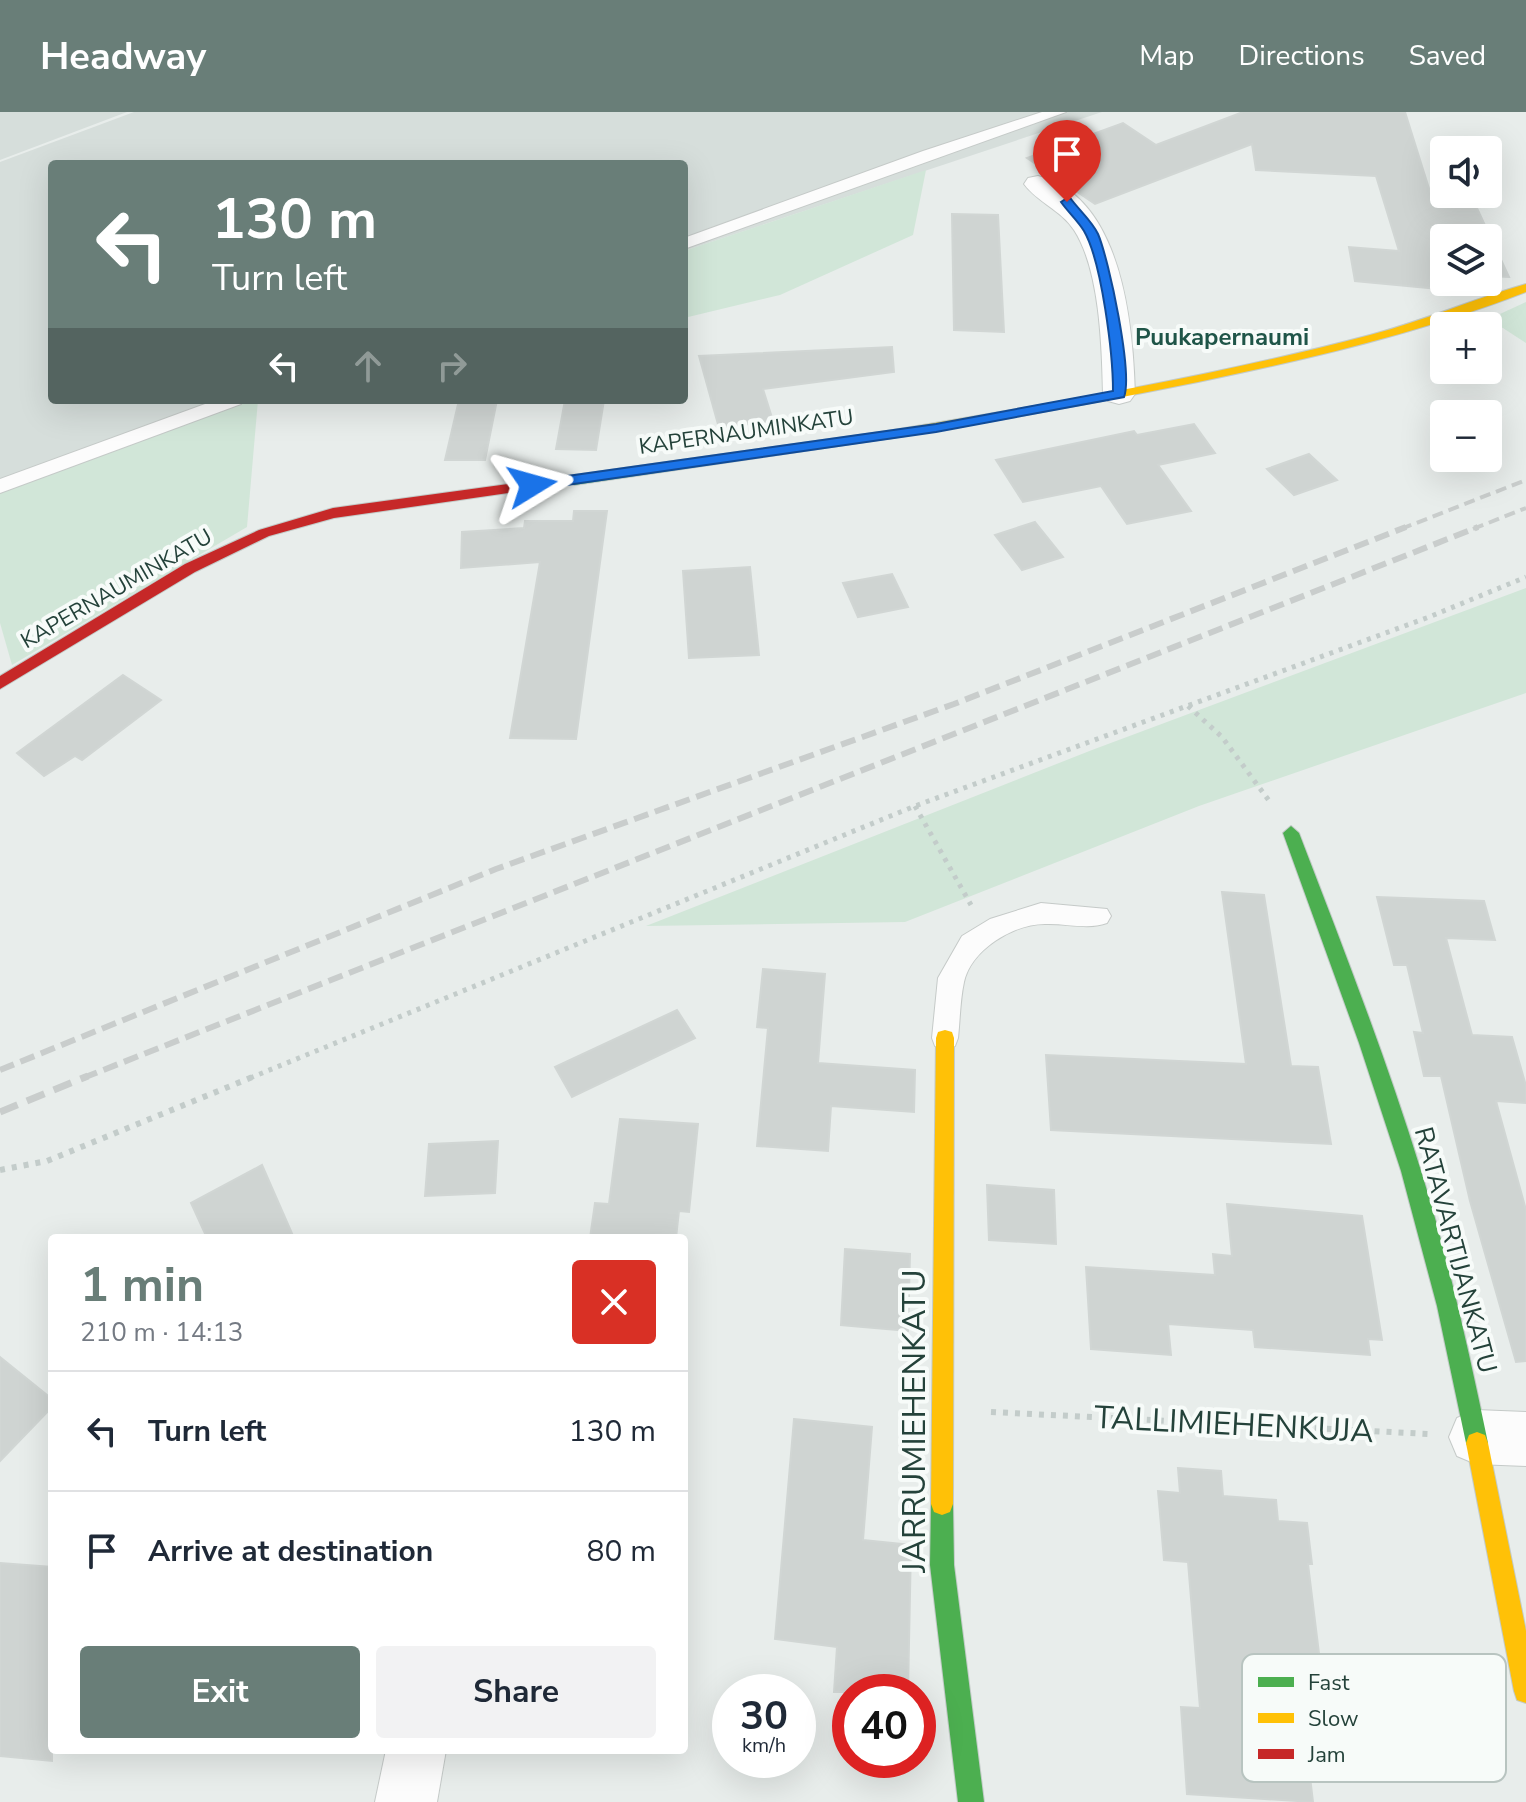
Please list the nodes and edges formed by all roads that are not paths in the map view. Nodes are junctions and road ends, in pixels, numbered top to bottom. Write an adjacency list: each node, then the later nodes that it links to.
1 (1058, 112): 3 (lane)
2 (1038, 184): 5 (street)
3 (688, 243)
4 (1526, 288): 5 (street, KAPERNAUMINKATU)
5 (1119, 394): 8 (street, KAPERNAUMINKATU)
6 (223, 404): 7 (lane)
7 (0, 486)
8 (0, 683)
9 (1291, 833): 12 (street, RATAVARTIJANKATU)
10 (1098, 916): 11 (lane)
11 (945, 1038): 16 (street, JARRUMIEHENKATU)
12 (1501, 1438): 13 (street, RATAVARTIJANKATU)
13 (1526, 1691)
14 (415, 1754): 15 (street)
15 (406, 1802)
16 (971, 1802)

